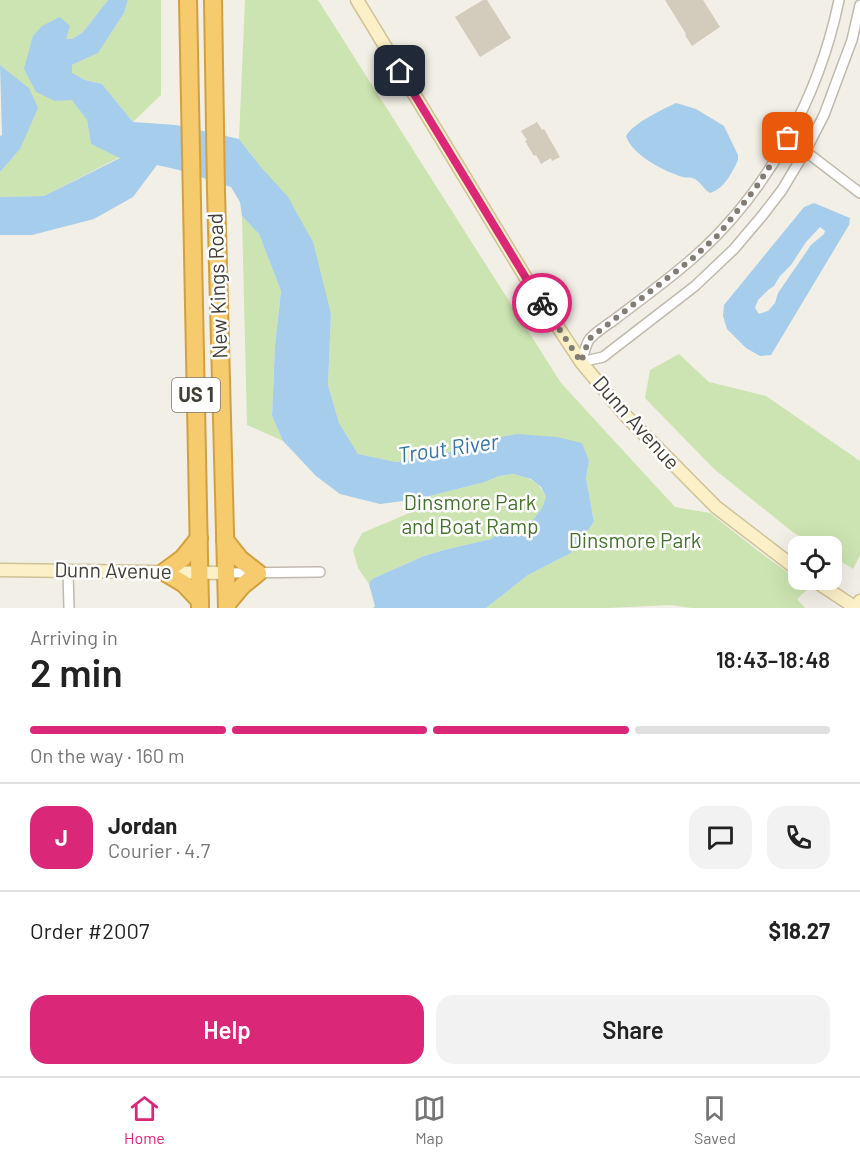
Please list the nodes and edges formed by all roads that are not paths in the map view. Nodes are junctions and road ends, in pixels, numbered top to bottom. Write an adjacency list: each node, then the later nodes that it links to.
1 (188, 0): 10 (highway, New Kings Road / US 1)
2 (213, 0): 11 (highway, New Kings Road / US 1)
3 (357, 0): 9 (main road, Dunn Avenue)
4 (839, 0): 6 (street)
5 (860, 5): 7 (street)
6 (788, 138): 7 (street); 9 (street)
7 (806, 150): 8 (street); 9 (street)
8 (860, 193)
9 (581, 362): 12 (main road, Dunn Avenue)
10 (199, 538): 15 (highway); 17 (highway, New Kings Road / US 1)
11 (225, 540): 18 (highway, New Kings Road / US 1); 19 (highway)
12 (788, 562)
13 (0, 570): 14 (main road, Dunn Avenue)
14 (68, 571): 15 (main road, Dunn Avenue); 24 (street)
15 (164, 572): 17 (main road, Dunn Avenue); 22 (highway)
16 (320, 572): 19 (street)
17 (199, 573): 18 (main road, Dunn Avenue); 22 (highway, New Kings Road / US 1)
18 (226, 573): 19 (street); 23 (highway, New Kings Road / US 1)
19 (258, 573): 23 (highway)
20 (829, 590): 25 (main road)
21 (860, 601): 25 (main road)
22 (200, 604)
23 (227, 606)
24 (69, 608)
25 (856, 608)

